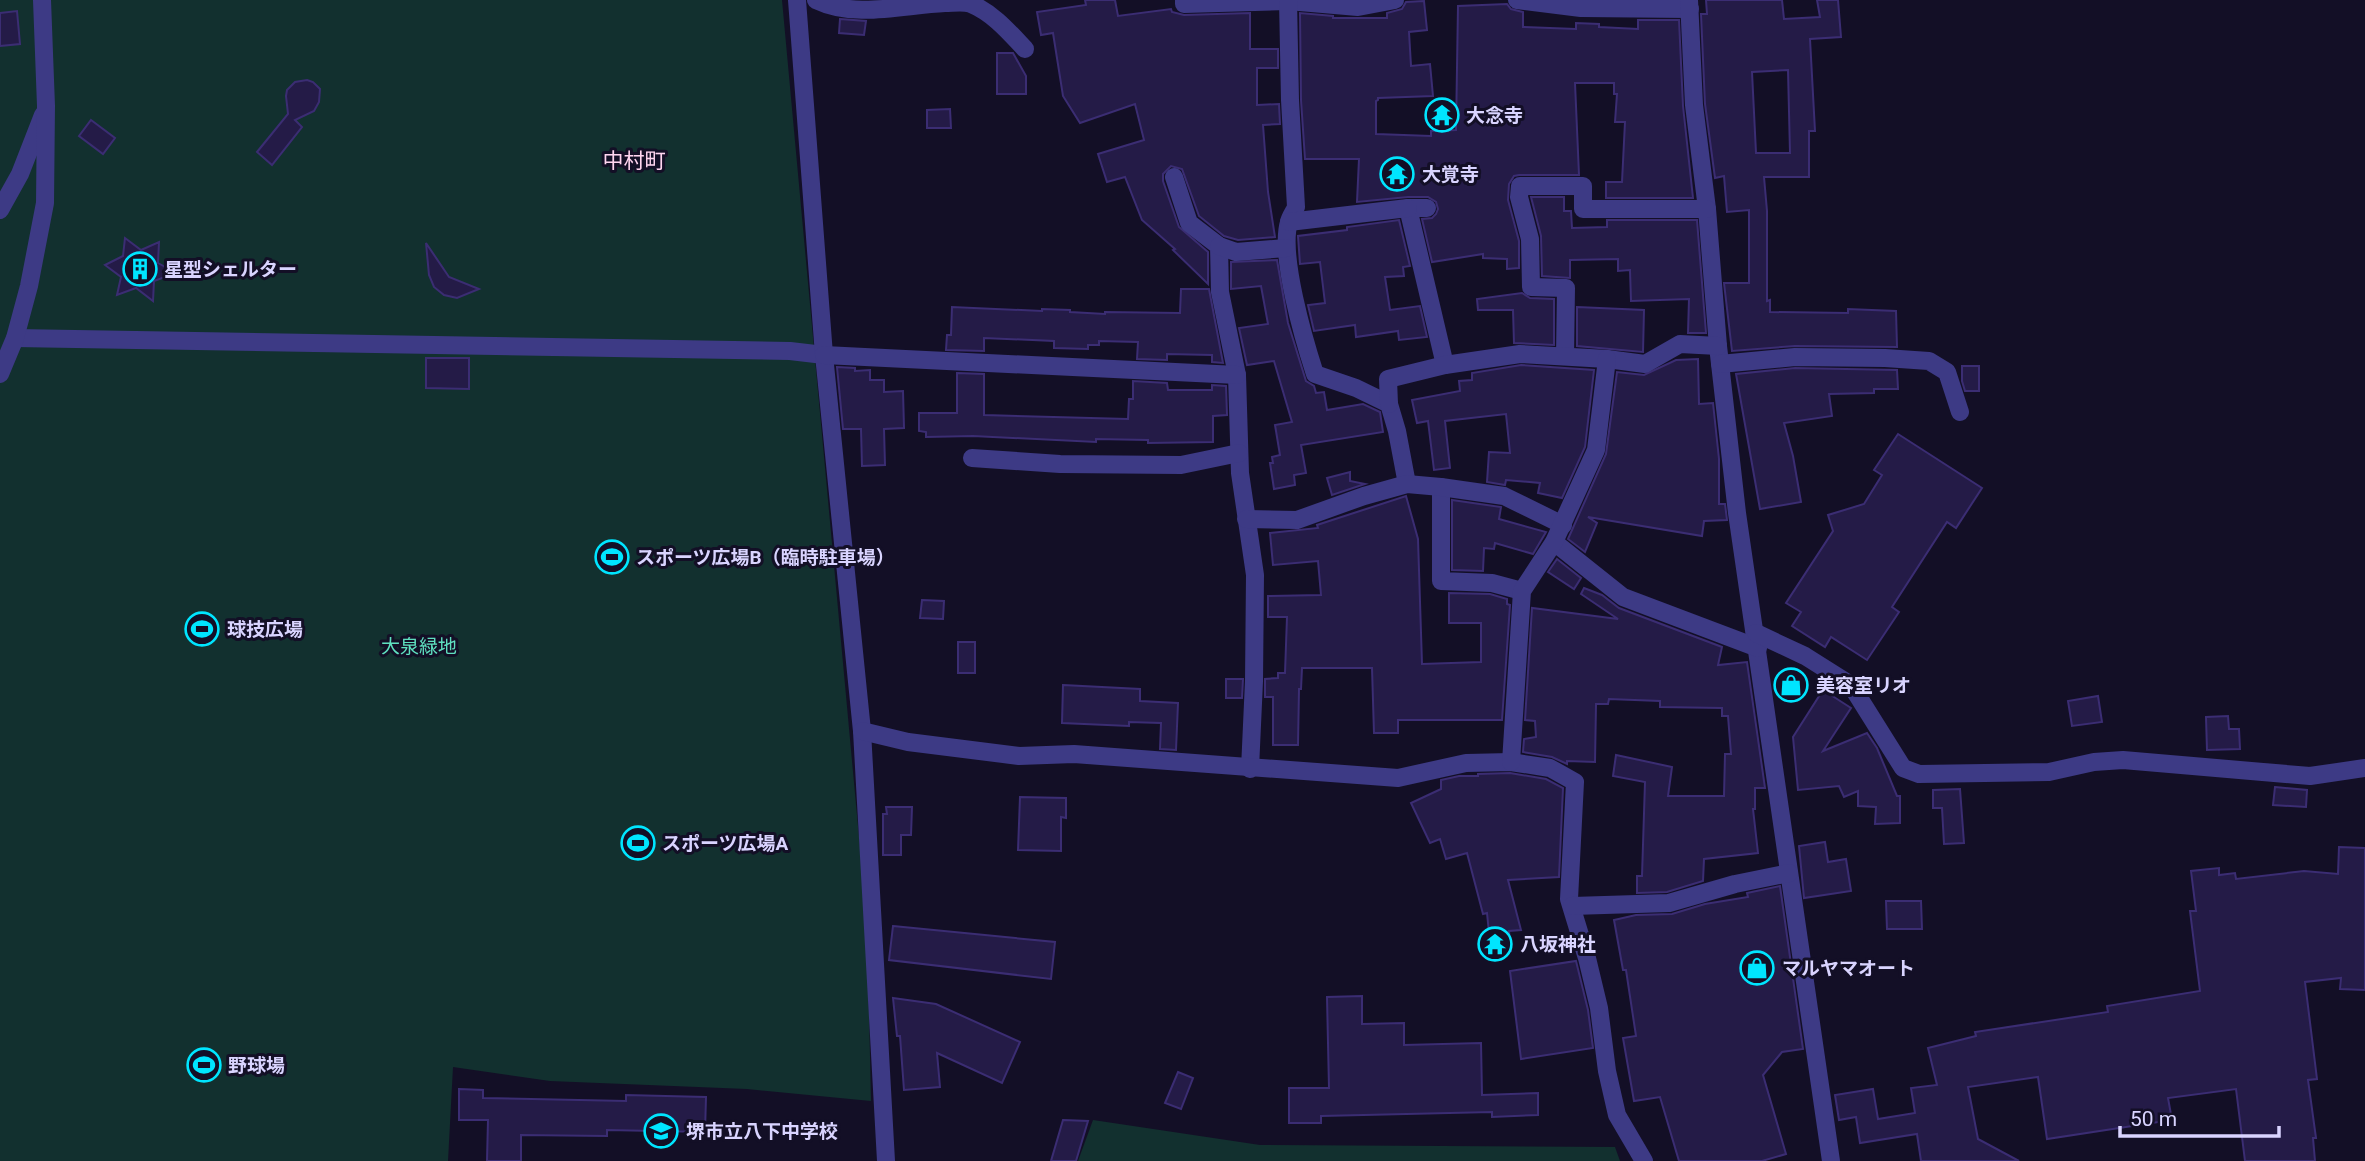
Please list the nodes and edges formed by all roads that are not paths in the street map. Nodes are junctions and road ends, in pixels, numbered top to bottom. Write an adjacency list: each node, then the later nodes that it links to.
1 (42, 0): 10 (street)
2 (797, 0): 20 (street)
3 (816, 0): 9 (street)
4 (1184, 0): 5 (street)
5 (1288, 0): 6 (street); 16 (street)
6 (1395, 0)
7 (1517, 0): 8 (street)
8 (1690, 4): 14 (street)
9 (1025, 49)
10 (47, 106): 15 (street); 19 (street)
11 (1174, 177): 17 (street)
12 (1408, 208): 13 (street); 16 (street); 24 (street)
13 (1427, 208)
14 (1707, 209): 21 (street); 22 (street)
15 (0, 210)
16 (1289, 222): 18 (street)
17 (1219, 246): 18 (street); 26 (street)
18 (1286, 248): 27 (street)
19 (15, 338): 20 (street); 25 (street)
20 (824, 355): 26 (street); 38 (street)
21 (1718, 355): 23 (street); 28 (street); 37 (street)
22 (1565, 356): 23 (street); 24 (street)
23 (1607, 359): 34 (street)
24 (1445, 365): 27 (street)
25 (0, 374)
26 (1237, 375): 29 (street)
27 (1389, 404): 31 (street)
28 (1960, 412)
29 (1239, 453): 30 (street); 33 (street)
30 (980, 454)
31 (1407, 484): 32 (street); 33 (street)
32 (1440, 486): 34 (street); 36 (street)
33 (1246, 519): 41 (street)
34 (1563, 525): 35 (street)
35 (1554, 542): 36 (street); 37 (street)
36 (1521, 591): 39 (street)
37 (1757, 640): 40 (street); 42 (street)
38 (862, 731): 41 (street); 44 (street)
39 (1511, 762): 41 (street); 43 (street)
40 (2365, 768)
41 (1250, 769)
42 (1789, 873): 43 (street); 46 (street)
43 (1572, 906): 45 (street)
44 (886, 1161)
45 (1644, 1161)
46 (1830, 1161)

